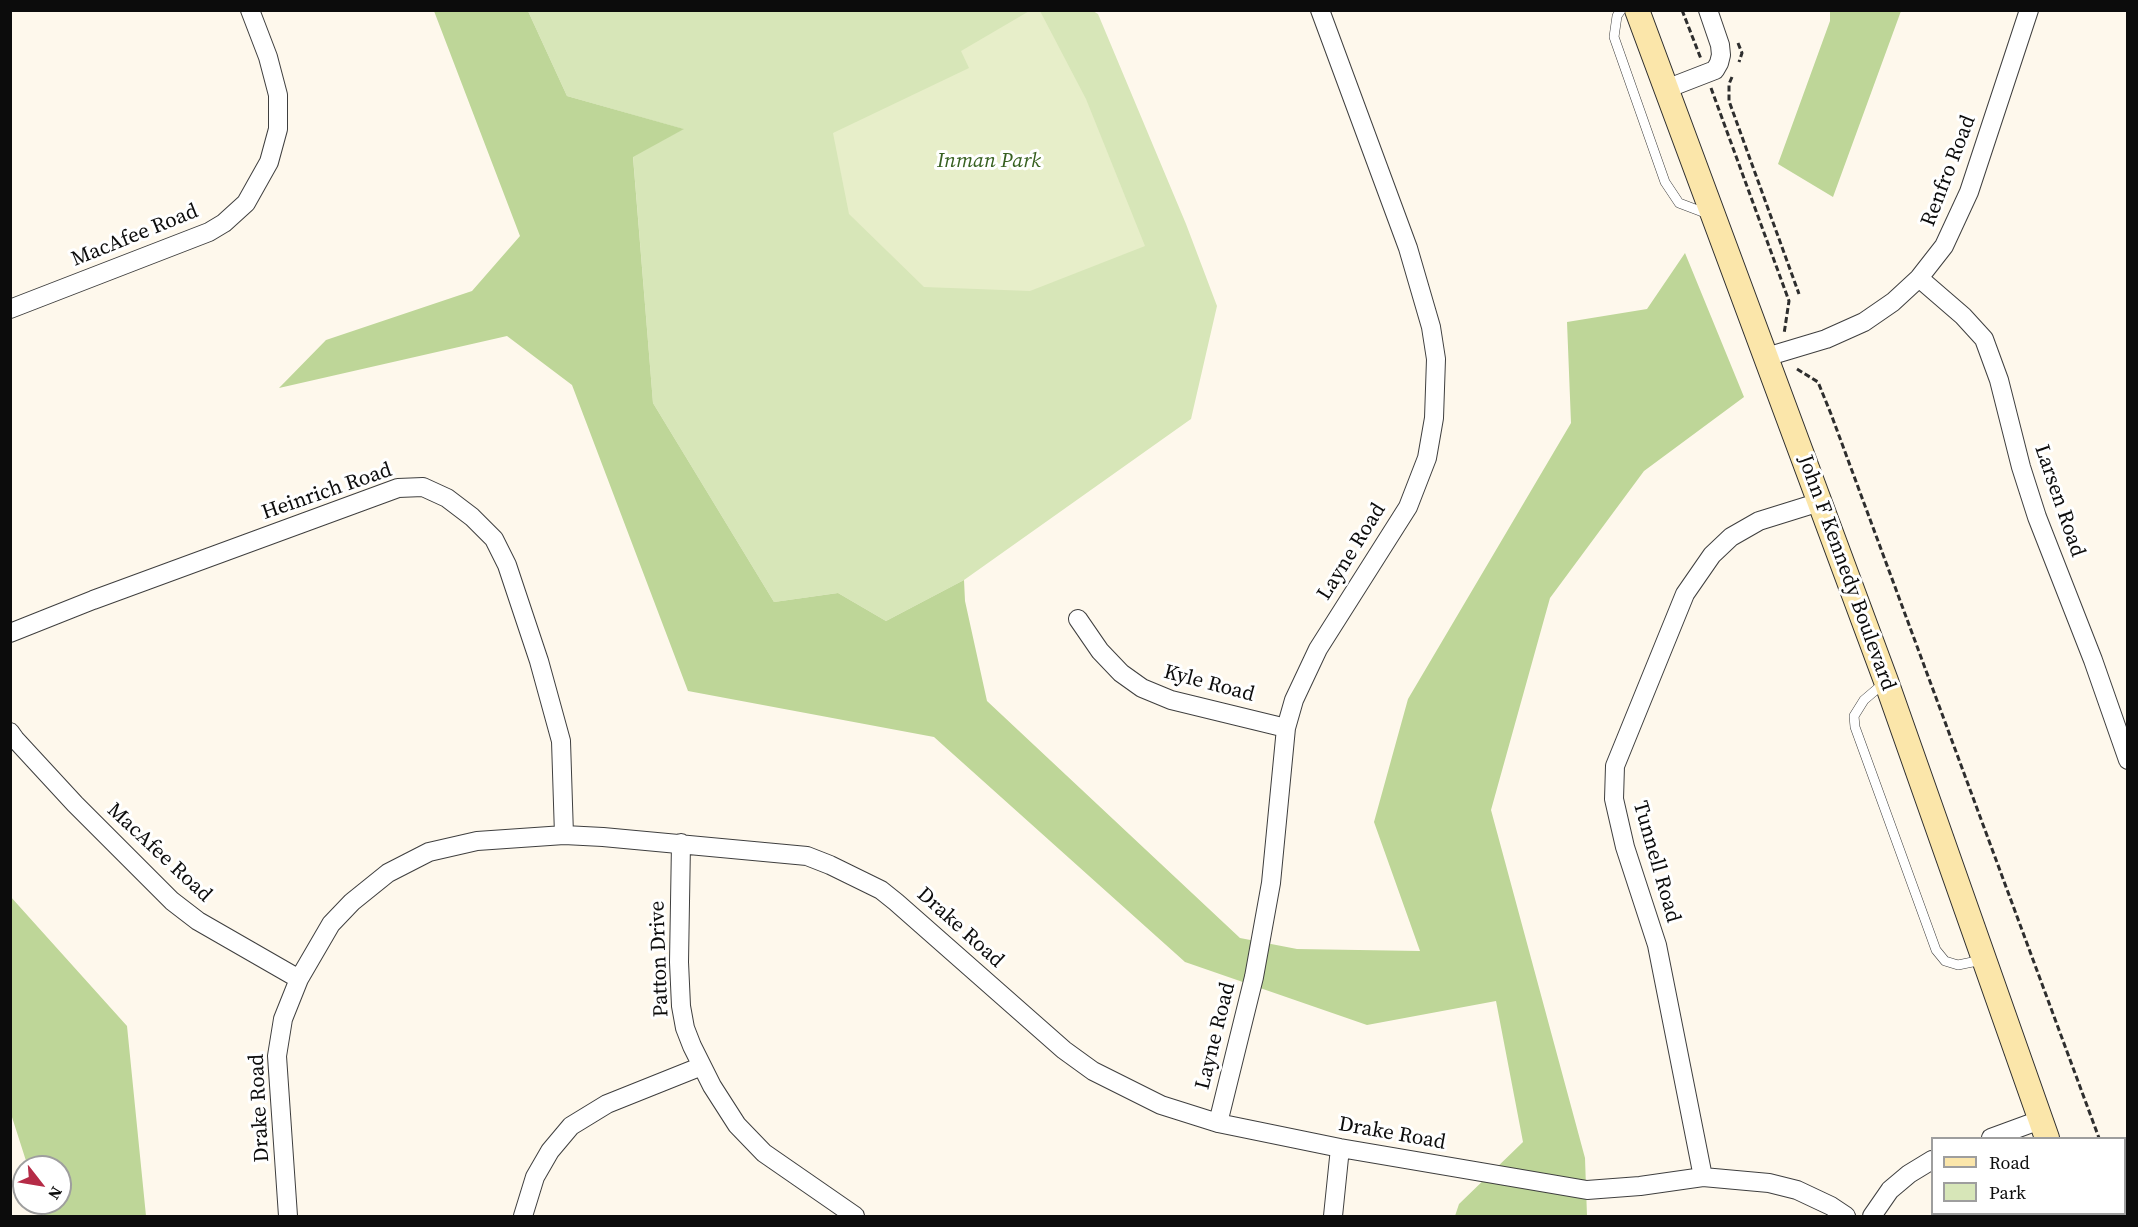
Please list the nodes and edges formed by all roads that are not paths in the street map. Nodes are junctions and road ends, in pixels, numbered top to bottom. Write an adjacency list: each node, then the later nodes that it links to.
1 (250, 10): 10 (street, MacAfee Road)
2 (1320, 10): 16 (street, Layne Road)
3 (1622, 10): 8 (lane)
4 (1637, 10): 7 (street, John F Kennedy Boulevard)
5 (1708, 10): 7 (street)
6 (2029, 10): 9 (street, Renfro Road)
7 (1666, 89): 8 (street, John F Kennedy Boulevard)
8 (1713, 216): 11 (street, John F Kennedy Boulevard)
9 (1919, 278): 11 (street, Renfro Road); 18 (street, Larsen Road)
10 (10, 309)
11 (1766, 357): 12 (street, John F Kennedy Boulevard)
12 (1820, 502): 15 (street, John F Kennedy Boulevard); 29 (street, Tunnell Road)
13 (1078, 619): 16 (street, Kyle Road)
14 (10, 633): 19 (street, Heinrich Road)
15 (1886, 681): 21 (street, John F Kennedy Boulevard); 21 (lane)
16 (1286, 728): 24 (street, Layne Road)
17 (10, 732): 22 (street, MacAfee Road)
18 (2127, 760)
19 (564, 835): 20 (street, Drake Road); 22 (street, Drake Road)
20 (681, 843): 23 (street, Patton Drive); 24 (street, Drake Road)
21 (1983, 960): 25 (street, John F Kennedy Boulevard)
22 (299, 980): 30 (street, Drake Road)
23 (702, 1065): 31 (street); 32 (street, Patton Drive)
24 (1218, 1123): 27 (street, Drake Road)
25 (2043, 1129): 26 (street)
26 (1997, 1137)
27 (1340, 1148): 29 (street, Drake Road); 33 (street)
28 (1931, 1161): 35 (street)
29 (1703, 1177): 34 (street, Drake Road)
30 (288, 1216)
31 (523, 1216)
32 (855, 1216)
33 (1334, 1216)
34 (1846, 1216)
35 (1872, 1216)

